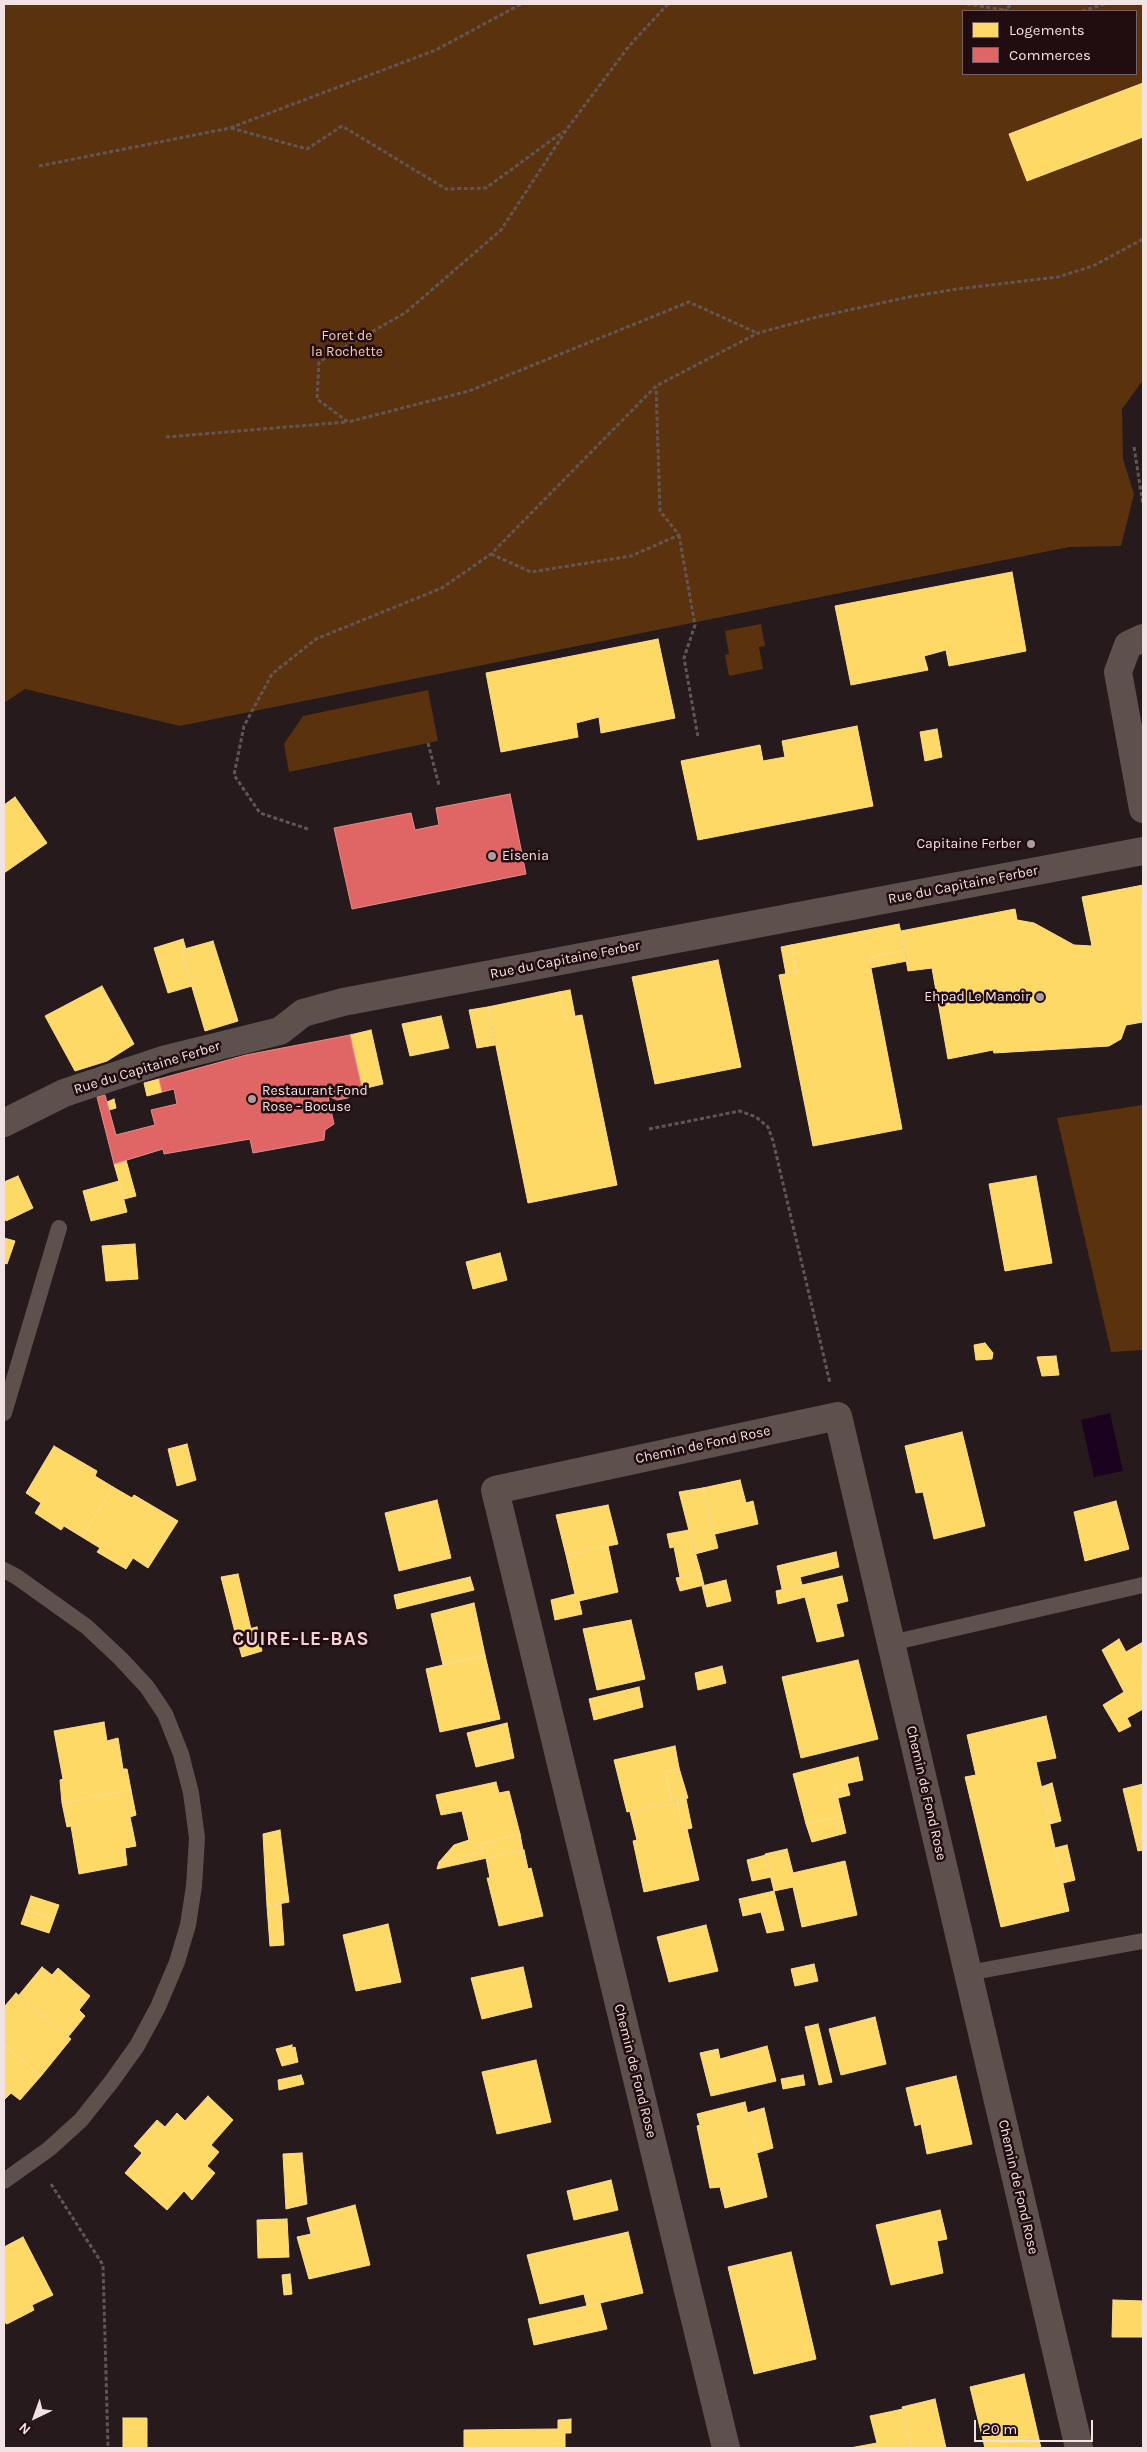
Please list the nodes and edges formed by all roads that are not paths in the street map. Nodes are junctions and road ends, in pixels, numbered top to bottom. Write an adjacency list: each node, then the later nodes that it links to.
1 (1143, 638): 2 (street)
2 (1143, 809)
3 (1143, 851): 4 (street, Rue du Capitaine Ferber)
4 (4, 1123)
5 (59, 1228): 6 (lane)
6 (4, 1413)
7 (4, 1570): 12 (lane)
8 (1143, 1585): 9 (lane)
9 (891, 1643): 11 (street, Chemin de Fond Rose); 13 (street, Chemin de Fond Rose)
10 (1143, 1942): 11 (lane)
11 (968, 1973): 14 (street, Chemin de Fond Rose)
12 (4, 2181)
13 (726, 2448)
14 (1079, 2448)

